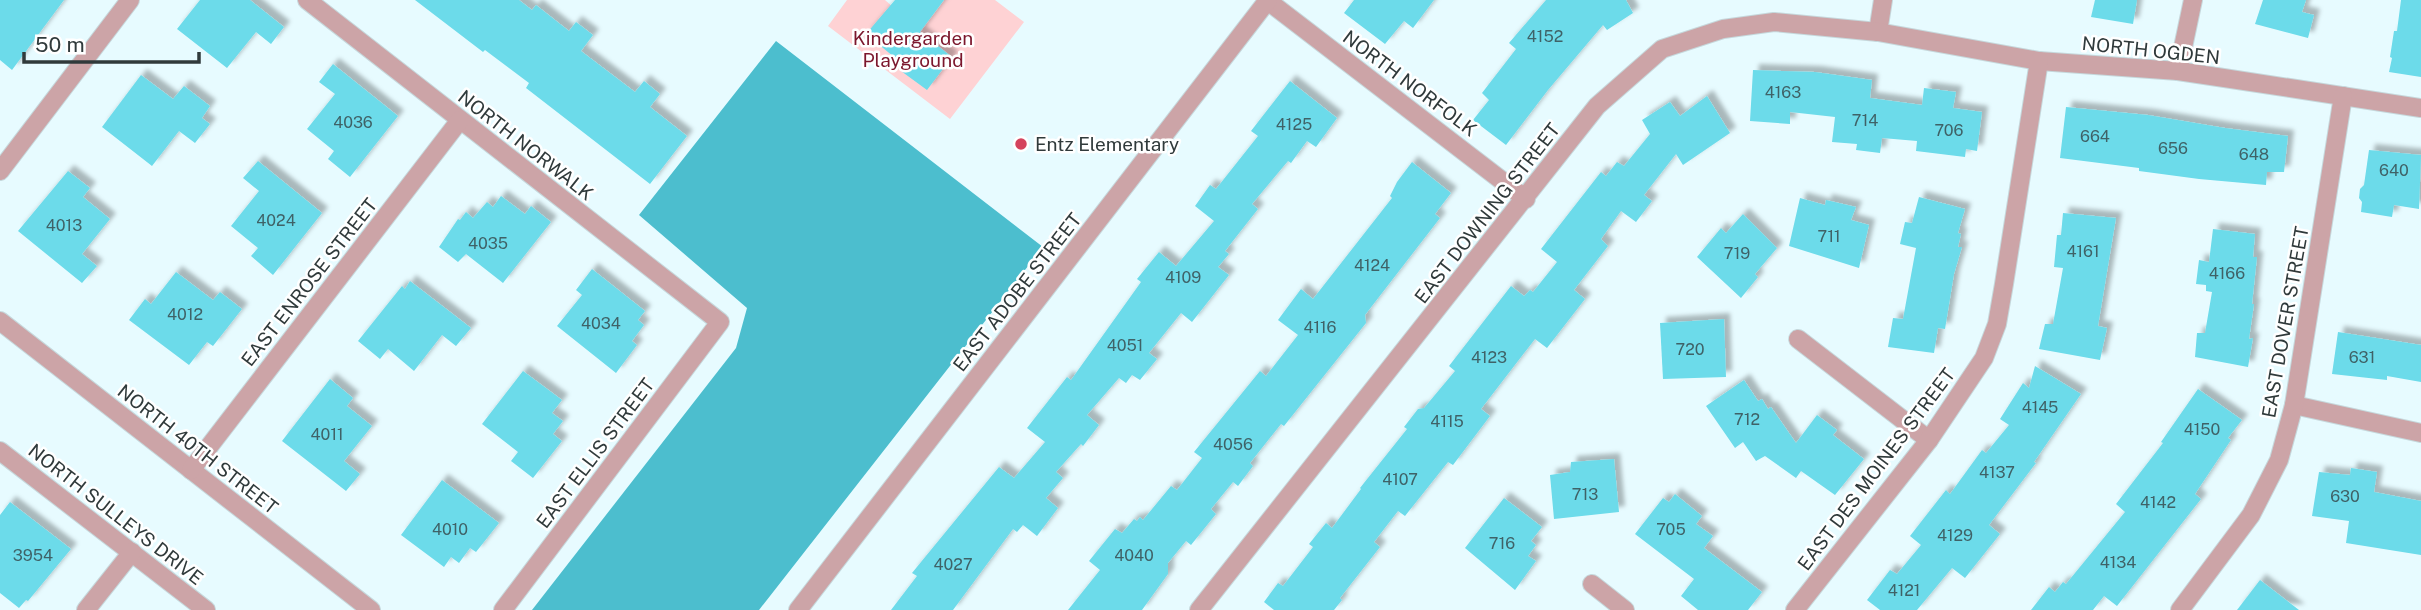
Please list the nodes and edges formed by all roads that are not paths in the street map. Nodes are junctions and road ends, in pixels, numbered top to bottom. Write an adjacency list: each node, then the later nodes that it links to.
1 (130, 0): 12 (street)
2 (307, 0): 11 (street, NORTH NORWALK)
3 (1268, 0): 13 (street, NORTH NORFOLK); 28 (street, EAST ADOBE STREET)
4 (1883, 0): 6 (street)
5 (2193, 0): 8 (street)
6 (1878, 32): 7 (street, NORTH OGDEN); 13 (street, EAST DOWNING STREET)
7 (2039, 61): 8 (street, NORTH OGDEN); 19 (street, EAST DES MOINES STREET)
8 (2178, 71): 9 (street, NORTH OGDEN)
9 (2343, 96): 10 (street, NORTH OGDEN); 17 (street, EAST DOVER STREET)
10 (2421, 107)
11 (460, 120): 15 (street, NORTH NORWALK); 21 (street, EAST ENROSE STREET)
12 (0, 171)
13 (1526, 199): 29 (street, EAST DOWNING STREET)
14 (0, 321): 21 (street, NORTH 40TH STREET)
15 (720, 322): 27 (street, EAST ELLIS STREET)
16 (1798, 339): 19 (street)
17 (2294, 405): 18 (street); 32 (street, EAST DOVER STREET)
18 (2421, 433)
19 (1929, 440): 31 (street, EAST DES MOINES STREET)
20 (0, 452): 22 (street, NORTH SULLEYS DRIVE)
21 (191, 470): 26 (street, NORTH 40TH STREET)
22 (132, 552): 24 (street); 25 (street, NORTH SULLEYS DRIVE)
23 (1592, 584): 30 (street)
24 (86, 610)
25 (205, 610)
26 (371, 610)
27 (503, 610)
28 (798, 610)
29 (1199, 610)
30 (1625, 610)
31 (1795, 610)
32 (2180, 610)

